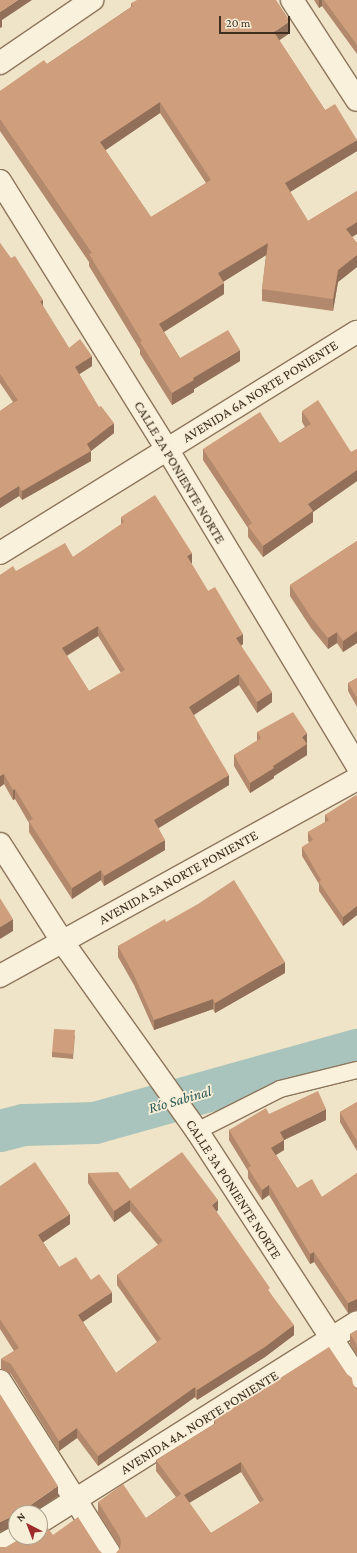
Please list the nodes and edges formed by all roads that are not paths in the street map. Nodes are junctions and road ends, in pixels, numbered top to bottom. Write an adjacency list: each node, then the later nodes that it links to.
1 (92, 0): 3 (street)
2 (292, 0): 4 (street)
3 (0, 63)
4 (357, 100)
5 (0, 181): 7 (street, CALLE 2A PONIENTE NORTE)
6 (357, 332): 7 (street, AVENIDA 6A NORTE PONIENTE)
7 (167, 449): 8 (street, AVENIDA 6A NORTE PONIENTE); 9 (street, CALLE 2A PONIENTE NORTE)
8 (0, 553)
9 (357, 765)
10 (357, 780): 12 (street, AVENIDA 5A NORTE PONIENTE)
11 (0, 844): 12 (street, CALLE 3A PONIENTE NORTE)
12 (62, 941): 13 (street, AVENIDA 5A NORTE PONIENTE); 15 (street, CALLE 3A PONIENTE NORTE)
13 (0, 976)
14 (357, 1070): 15 (street)
15 (193, 1125): 17 (street, CALLE 3A PONIENTE NORTE)
16 (357, 1322): 17 (street, AVENIDA 4A. NORTE PONIENTE)
17 (331, 1338): 18 (street, CALLE 3A PONIENTE NORTE); 20 (street, AVENIDA 4A. NORTE PONIENTE)
18 (357, 1378)
19 (0, 1381): 20 (street)
20 (76, 1500): 21 (street, AVENIDA 4A. NORTE PONIENTE); 22 (street)
21 (48, 1517)
22 (109, 1553)

